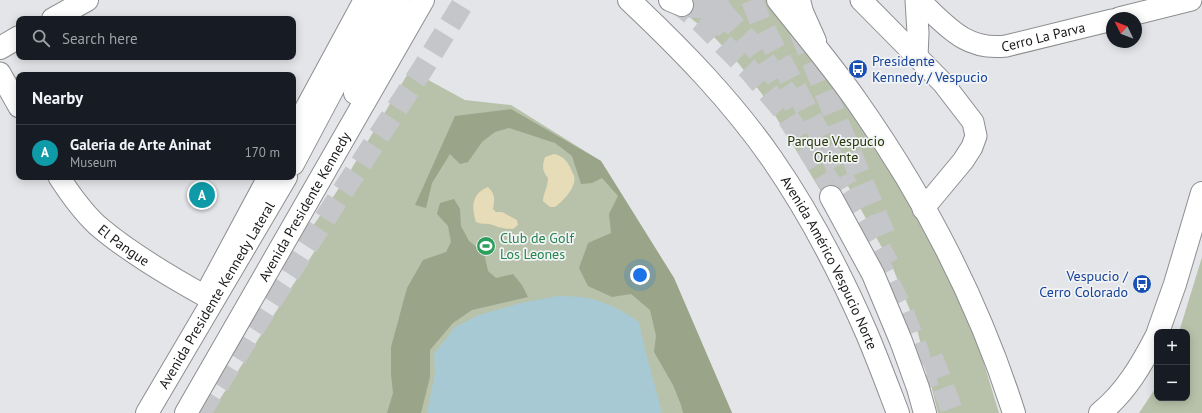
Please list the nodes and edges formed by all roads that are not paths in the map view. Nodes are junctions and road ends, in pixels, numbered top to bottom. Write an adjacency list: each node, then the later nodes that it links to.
1 (88, 0): 12 (main road)
2 (365, 0): 20 (main road)
3 (423, 0): 26 (main road, Avenida Presidente Kennedy)
4 (629, 0): 34 (main road, Avenida Américo Vespucio Norte)
5 (778, 0): 16 (main road)
6 (799, 0): 16 (main road)
7 (861, 0): 17 (street)
8 (918, 0): 13 (street, Cerro La Parva); 17 (street)
9 (1192, 0): 11 (street)
10 (393, 1): 21 (main road); 26 (main road)
11 (1142, 12)
12 (59, 16)
13 (1106, 21)
14 (16, 39): 15 (main road)
15 (0, 48)
16 (821, 53): 28 (main road)
17 (917, 57): 28 (street)
18 (0, 73): 19 (street)
19 (16, 102)
20 (296, 127)
21 (296, 159)
22 (61, 180): 29 (street, El Pangue)
23 (267, 180): 29 (main road, Avenida Presidente Kennedy Lateral)
24 (284, 180): 32 (main road, Avenida Presidente Kennedy Lateral)
25 (1202, 193): 30 (main road)
26 (312, 195): 33 (main road, Avenida Presidente Kennedy)
27 (831, 197): 35 (main road)
28 (923, 208): 36 (main road)
29 (205, 296): 32 (main road, Avenida Presidente Kennedy Lateral)
30 (1159, 329)
31 (1154, 340): 37 (main road)
32 (148, 410)
33 (186, 413)
34 (898, 413)
35 (925, 413)
36 (1014, 413)
37 (1100, 413)

